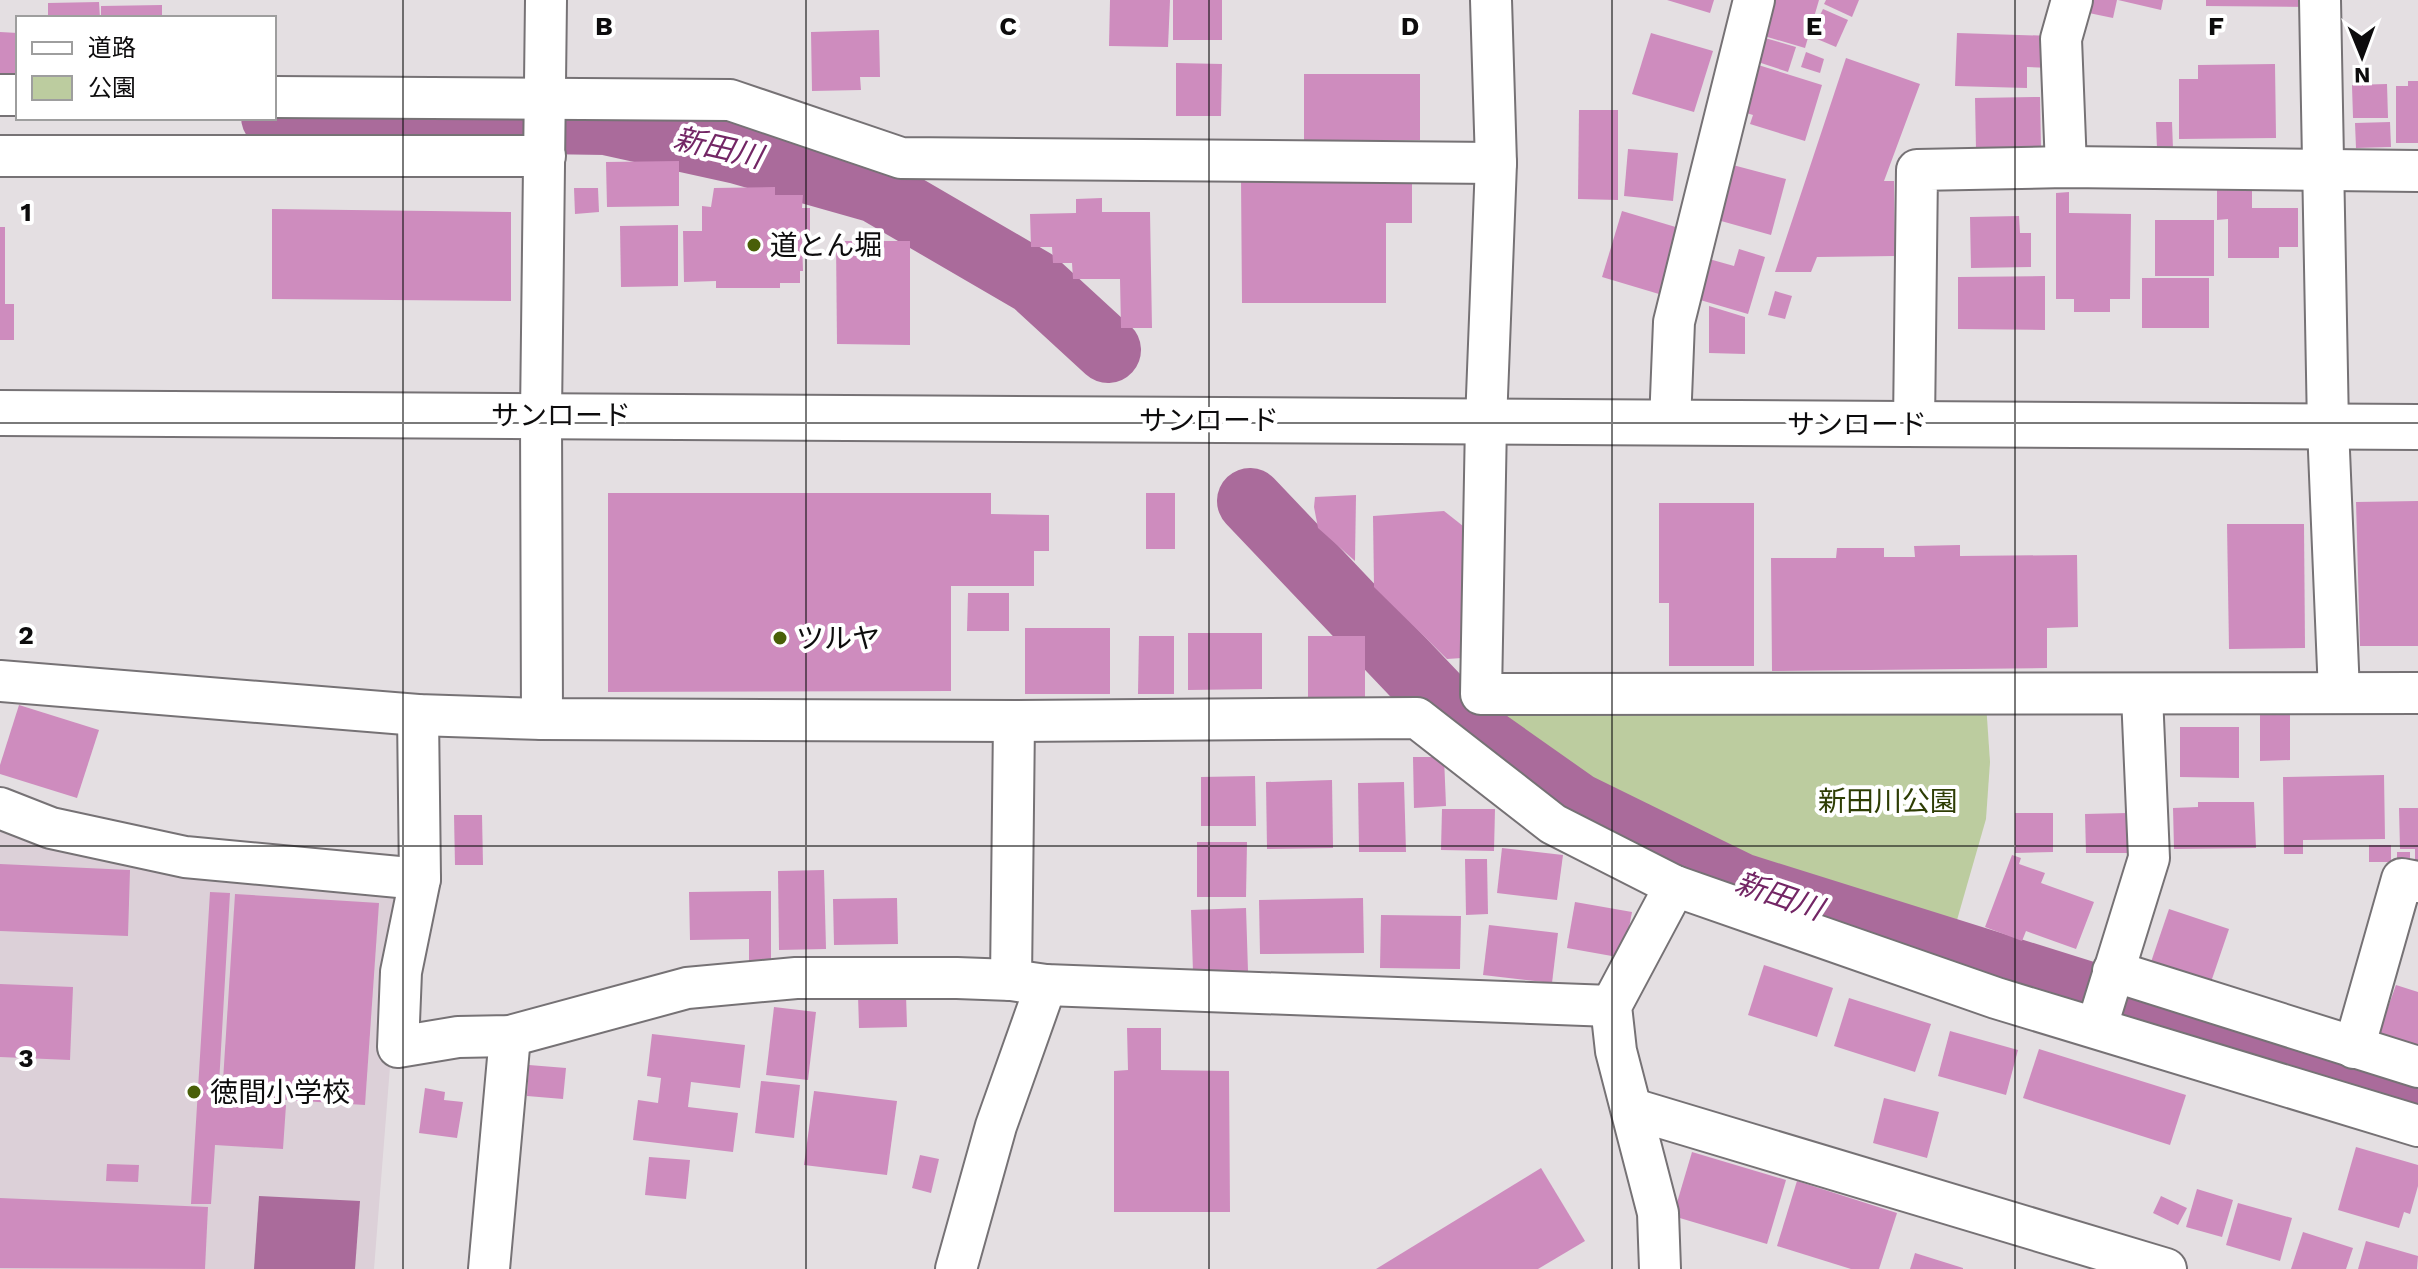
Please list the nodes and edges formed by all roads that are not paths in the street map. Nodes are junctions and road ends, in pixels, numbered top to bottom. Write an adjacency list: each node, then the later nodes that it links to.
1 (546, 0): 7 (street)
2 (1491, 0): 9 (street)
3 (1754, 0): 16 (street)
4 (2072, 0): 10 (street)
5 (2320, 0): 11 (street)
6 (276, 97): 7 (street)
7 (544, 127): 8 (street); 9 (street); 14 (street)
8 (0, 156)
9 (1496, 163): 15 (street)
10 (2066, 167): 11 (street); 17 (street)
11 (2323, 171): 12 (street); 18 (street)
12 (2418, 171)
13 (0, 413): 14 (street, サンロード)
14 (541, 415): 15 (street, サンロード); 25 (street)
15 (1486, 422): 16 (street, サンロード); 23 (street)
16 (1670, 423): 17 (street, サンロード)
17 (1914, 425): 18 (street, サンロード)
18 (2328, 427): 19 (street, サンロード); 21 (street)
19 (2418, 427)
20 (0, 681): 24 (street)
21 (2339, 693): 22 (street); 23 (street)
22 (2418, 693)
23 (2142, 695): 32 (street)
24 (418, 715): 25 (street); 28 (street)
25 (542, 719): 26 (street)
26 (1014, 721): 30 (street); 31 (street)
27 (0, 808): 28 (street)
28 (420, 879): 34 (street)
29 (2418, 882): 35 (street)
30 (1675, 886): 32 (street); 33 (street)
31 (1029, 982): 33 (street); 34 (street); 41 (street)
32 (2105, 999): 35 (street); 38 (street)
33 (1611, 1006): 37 (street)
34 (510, 1036): 40 (street)
35 (2354, 1048): 36 (street)
36 (2418, 1067)
37 (1633, 1109): 39 (street); 42 (street)
38 (2418, 1126)
39 (2113, 1261): 43 (street)
40 (489, 1269)
41 (956, 1269)
42 (1660, 1269)
43 (2166, 1269)

